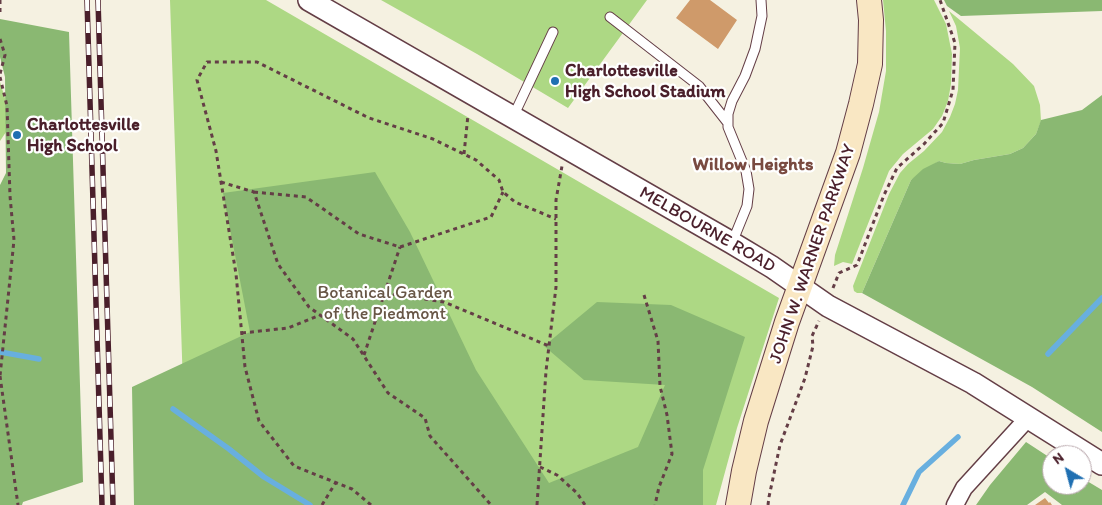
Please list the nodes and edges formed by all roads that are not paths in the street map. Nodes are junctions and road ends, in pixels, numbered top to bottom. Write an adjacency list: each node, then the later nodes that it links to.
1 (309, 0): 6 (street, MELBOURNE ROAD)
2 (762, 0): 7 (lane)
3 (869, 0): 9 (main road, JOHN W. WARNER PARKWAY)
4 (610, 17): 7 (lane)
5 (553, 32): 6 (lane)
6 (513, 117): 8 (street, MELBOURNE ROAD)
7 (728, 123): 8 (lane)
8 (732, 243): 9 (street, MELBOURNE ROAD)
9 (800, 286): 10 (street, MELBOURNE ROAD); 12 (main road, JOHN W. WARNER PARKWAY)
10 (1028, 418): 11 (street, MELBOURNE ROAD); 13 (street)
11 (1102, 464)
12 (738, 505)
13 (955, 505)

